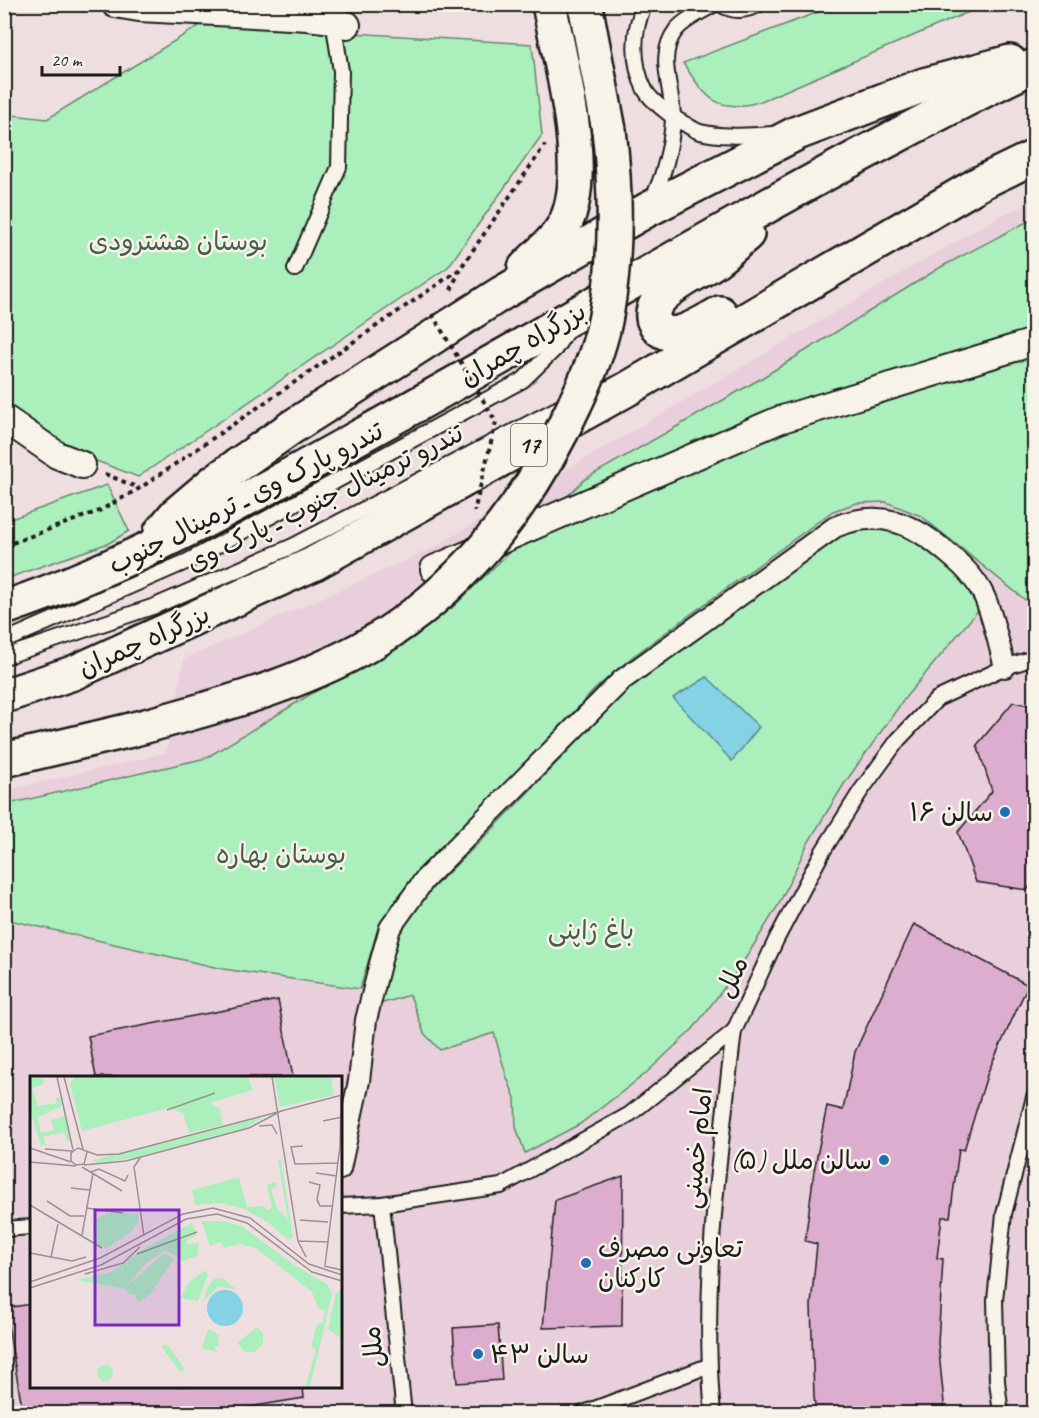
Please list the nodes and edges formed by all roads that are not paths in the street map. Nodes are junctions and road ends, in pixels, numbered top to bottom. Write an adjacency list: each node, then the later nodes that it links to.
1 (115, 4): 8 (street)
2 (549, 4): 18 (highway)
3 (585, 4): 32 (highway, bridge)
4 (645, 4): 11 (lane)
5 (715, 4): 11 (lane)
6 (720, 4): 7 (lane)
7 (760, 4)
8 (340, 23): 17 (lane)
9 (1035, 55): 12 (highway)
10 (1035, 66): 14 (highway, بزرگراه چمران)
11 (673, 118): 12 (lane); 15 (lane)
12 (798, 133): 15 (highway)
13 (1035, 157): 16 (highway, بزرگراه چمران / 17)
14 (802, 186): 16 (highway); 19 (highway, بزرگراه چمران)
15 (647, 210): 18 (highway)
16 (856, 257): 21 (highway, بزرگراه چمران / 17)
17 (295, 269)
18 (502, 293): 24 (highway)
19 (579, 312): 24 (highway, بزرگراه چمران); 27 (lane, تندرو پارک وی ـ ترمینال جنوب)
20 (1035, 342): 25 (street)
21 (629, 388): 28 (lane, تندرو ترمینال جنوب ـ پارک وی); 31 (highway, بزرگراه چمران / 17)
22 (4, 418): 23 (street)
23 (82, 465)
24 (148, 548): 26 (highway, بزرگراه چمران)
25 (434, 569)
26 (4, 608)
27 (4, 641)
28 (4, 657)
29 (1035, 658): 30 (lane, ملل)
30 (1005, 667): 33 (lane, ملل); 35 (street)
31 (4, 696)
32 (4, 760)
33 (734, 1031): 36 (lane, ملل); 40 (lane, امام خمینی)
34 (1033, 1105): 44 (lane)
35 (342, 1160)
36 (382, 1204): 37 (lane, ملل); 41 (lane, ملل)
37 (342, 1206)
38 (30, 1227): 39 (lane)
39 (4, 1229)
40 (708, 1366): 42 (lane); 43 (lane, امام خمینی)
41 (404, 1413)
42 (581, 1413)
43 (713, 1413)
44 (1001, 1413)

